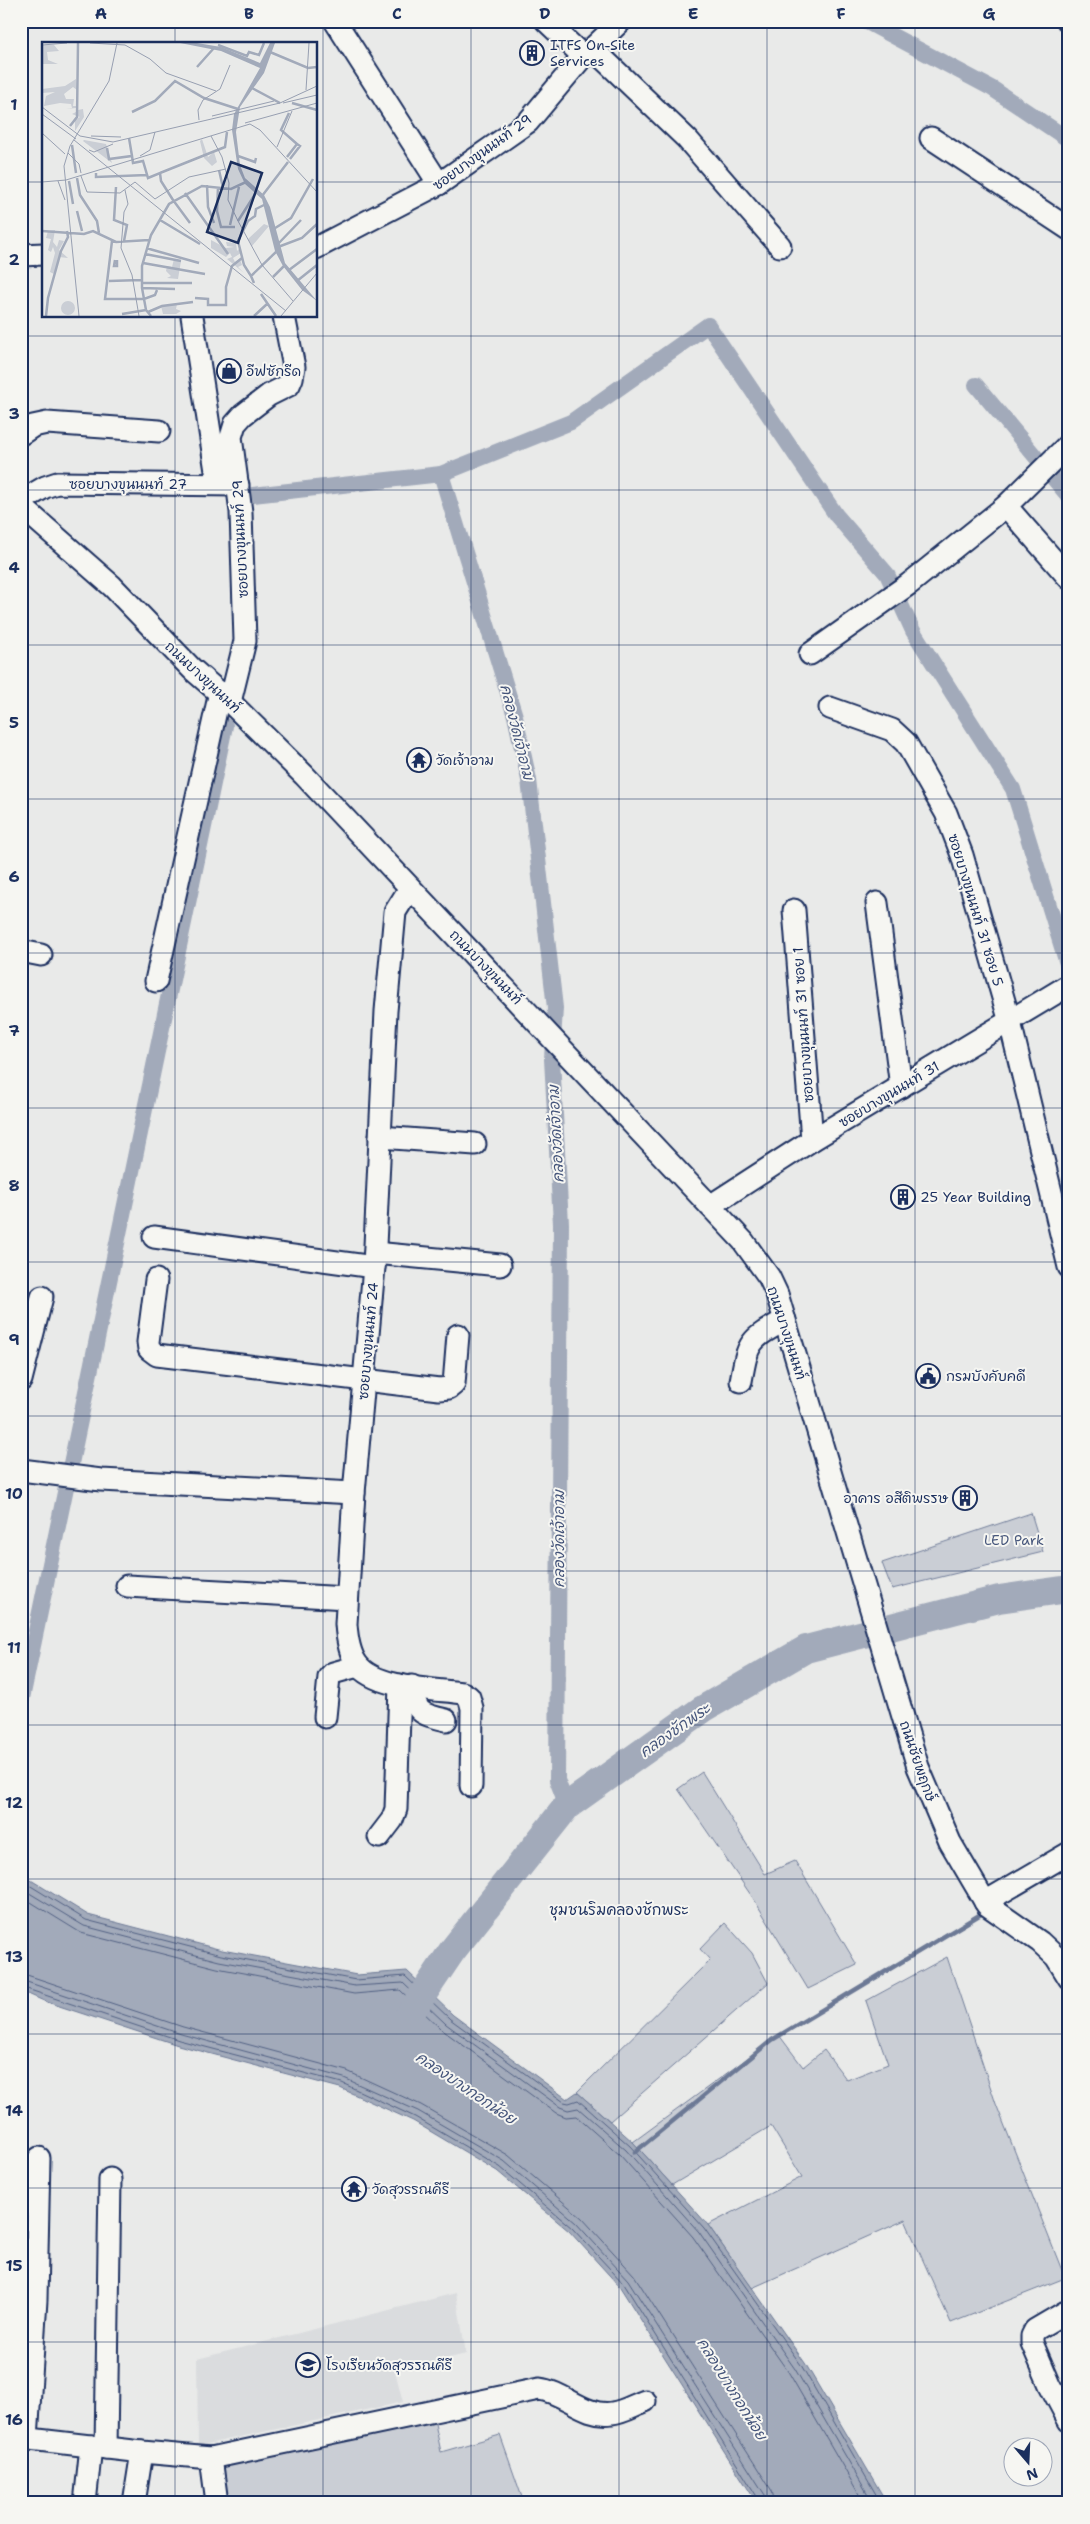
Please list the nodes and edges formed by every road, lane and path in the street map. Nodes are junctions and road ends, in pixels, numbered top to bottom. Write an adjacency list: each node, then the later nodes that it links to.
1 (334, 21): 6 (street)
2 (546, 21): 4 (street)
3 (621, 21): 4 (street, ซอยบางขุนนนท์ 29)
4 (588, 53): 6 (street, ซอยบางขุนนนท์ 29); 8 (street)
5 (931, 138): 7 (street)
6 (439, 184): 9 (street, ซอยบางขุนนนท์ 29)
7 (1069, 229)
8 (780, 246)
9 (318, 247)
10 (42, 254): 11 (street)
11 (21, 255)
12 (192, 318): 17 (street)
13 (284, 318): 17 (street, ซอยบางขุนนนท์ 29)
14 (159, 431): 15 (street)
15 (21, 434)
16 (1069, 444): 20 (street)
17 (234, 493): 18 (street, ซอยบางขุนนนท์ 27); 23 (street, ซอยบางขุนนนท์ 29)
18 (21, 501)
19 (21, 506): 23 (street, ถนนบางขุนนนท์)
20 (1006, 506): 21 (street); 22 (street)
21 (1069, 578)
22 (810, 654)
23 (225, 697): 25 (street, ถนนบางขุนนนท์); 28 (street, ซอยบางขุนนนท์ 29)
24 (830, 708): 30 (street, ซอยบางขุนนนท์ 31 ซอย 5)
25 (410, 888): 32 (street, ซอยบางขุนนนท์ 24); 35 (street, ถนนบางขุนนนท์)
26 (877, 903): 31 (street)
27 (794, 910): 33 (street, ซอยบางขุนนนท์ 31 ซอย 1)
28 (156, 981)
29 (1066, 987): 30 (street, ซอยบางขุนนนท์ 31)
30 (1010, 1022): 31 (street, ซอยบางขุนนนท์ 31); 39 (street, ซอยบางขุนนนท์ 31 ซอย 5)
31 (901, 1087): 33 (street, ซอยบางขุนนนท์ 31)
32 (380, 1137): 34 (street); 37 (street, ซอยบางขุนนนท์ 24)
33 (812, 1140): 35 (street, ซอยบางขุนนนท์ 31)
34 (475, 1144)
35 (710, 1206): 42 (street, ถนนบางขุนนนท์)
36 (154, 1237): 37 (street)
37 (374, 1260): 38 (street); 45 (street, ซอยบางขุนนนท์ 24)
38 (500, 1265)
39 (1069, 1267)
40 (156, 1280): 45 (street)
41 (42, 1297): 44 (street)
42 (785, 1320): 46 (street); 49 (street, ถนนบางขุนนนท์)
43 (458, 1335): 45 (street)
44 (24, 1367)
45 (364, 1381): 48 (street, ซอยบางขุนนนท์ 24)
46 (741, 1381)
47 (21, 1470): 48 (street)
48 (354, 1493): 51 (street, ซอยบางขุนนนท์ 24)
49 (837, 1501): 59 (street, ถนนชัยพฤกษ์)
50 (127, 1586): 51 (street)
51 (346, 1598): 52 (street, ซอยบางขุนนนท์ 24)
52 (358, 1666): 53 (street); 54 (street)
53 (406, 1686): 55 (street); 56 (street); 57 (street)
54 (325, 1717)
55 (446, 1720)
56 (471, 1786)
57 (378, 1837)
58 (1069, 1853): 59 (street)
59 (985, 1902): 60 (street, ถนนชัยพฤกษ์)
60 (1069, 1978)
61 (39, 2158): 66 (street)
62 (110, 2179): 67 (street)
63 (1069, 2310): 65 (street)
64 (645, 2401): 69 (street)
65 (1069, 2421)
66 (24, 2438): 67 (street)
67 (99, 2447): 68 (street); 70 (street)
68 (142, 2452): 69 (street); 71 (street)
69 (211, 2458): 72 (street)
70 (85, 2503)
71 (134, 2503)
72 (216, 2503)

